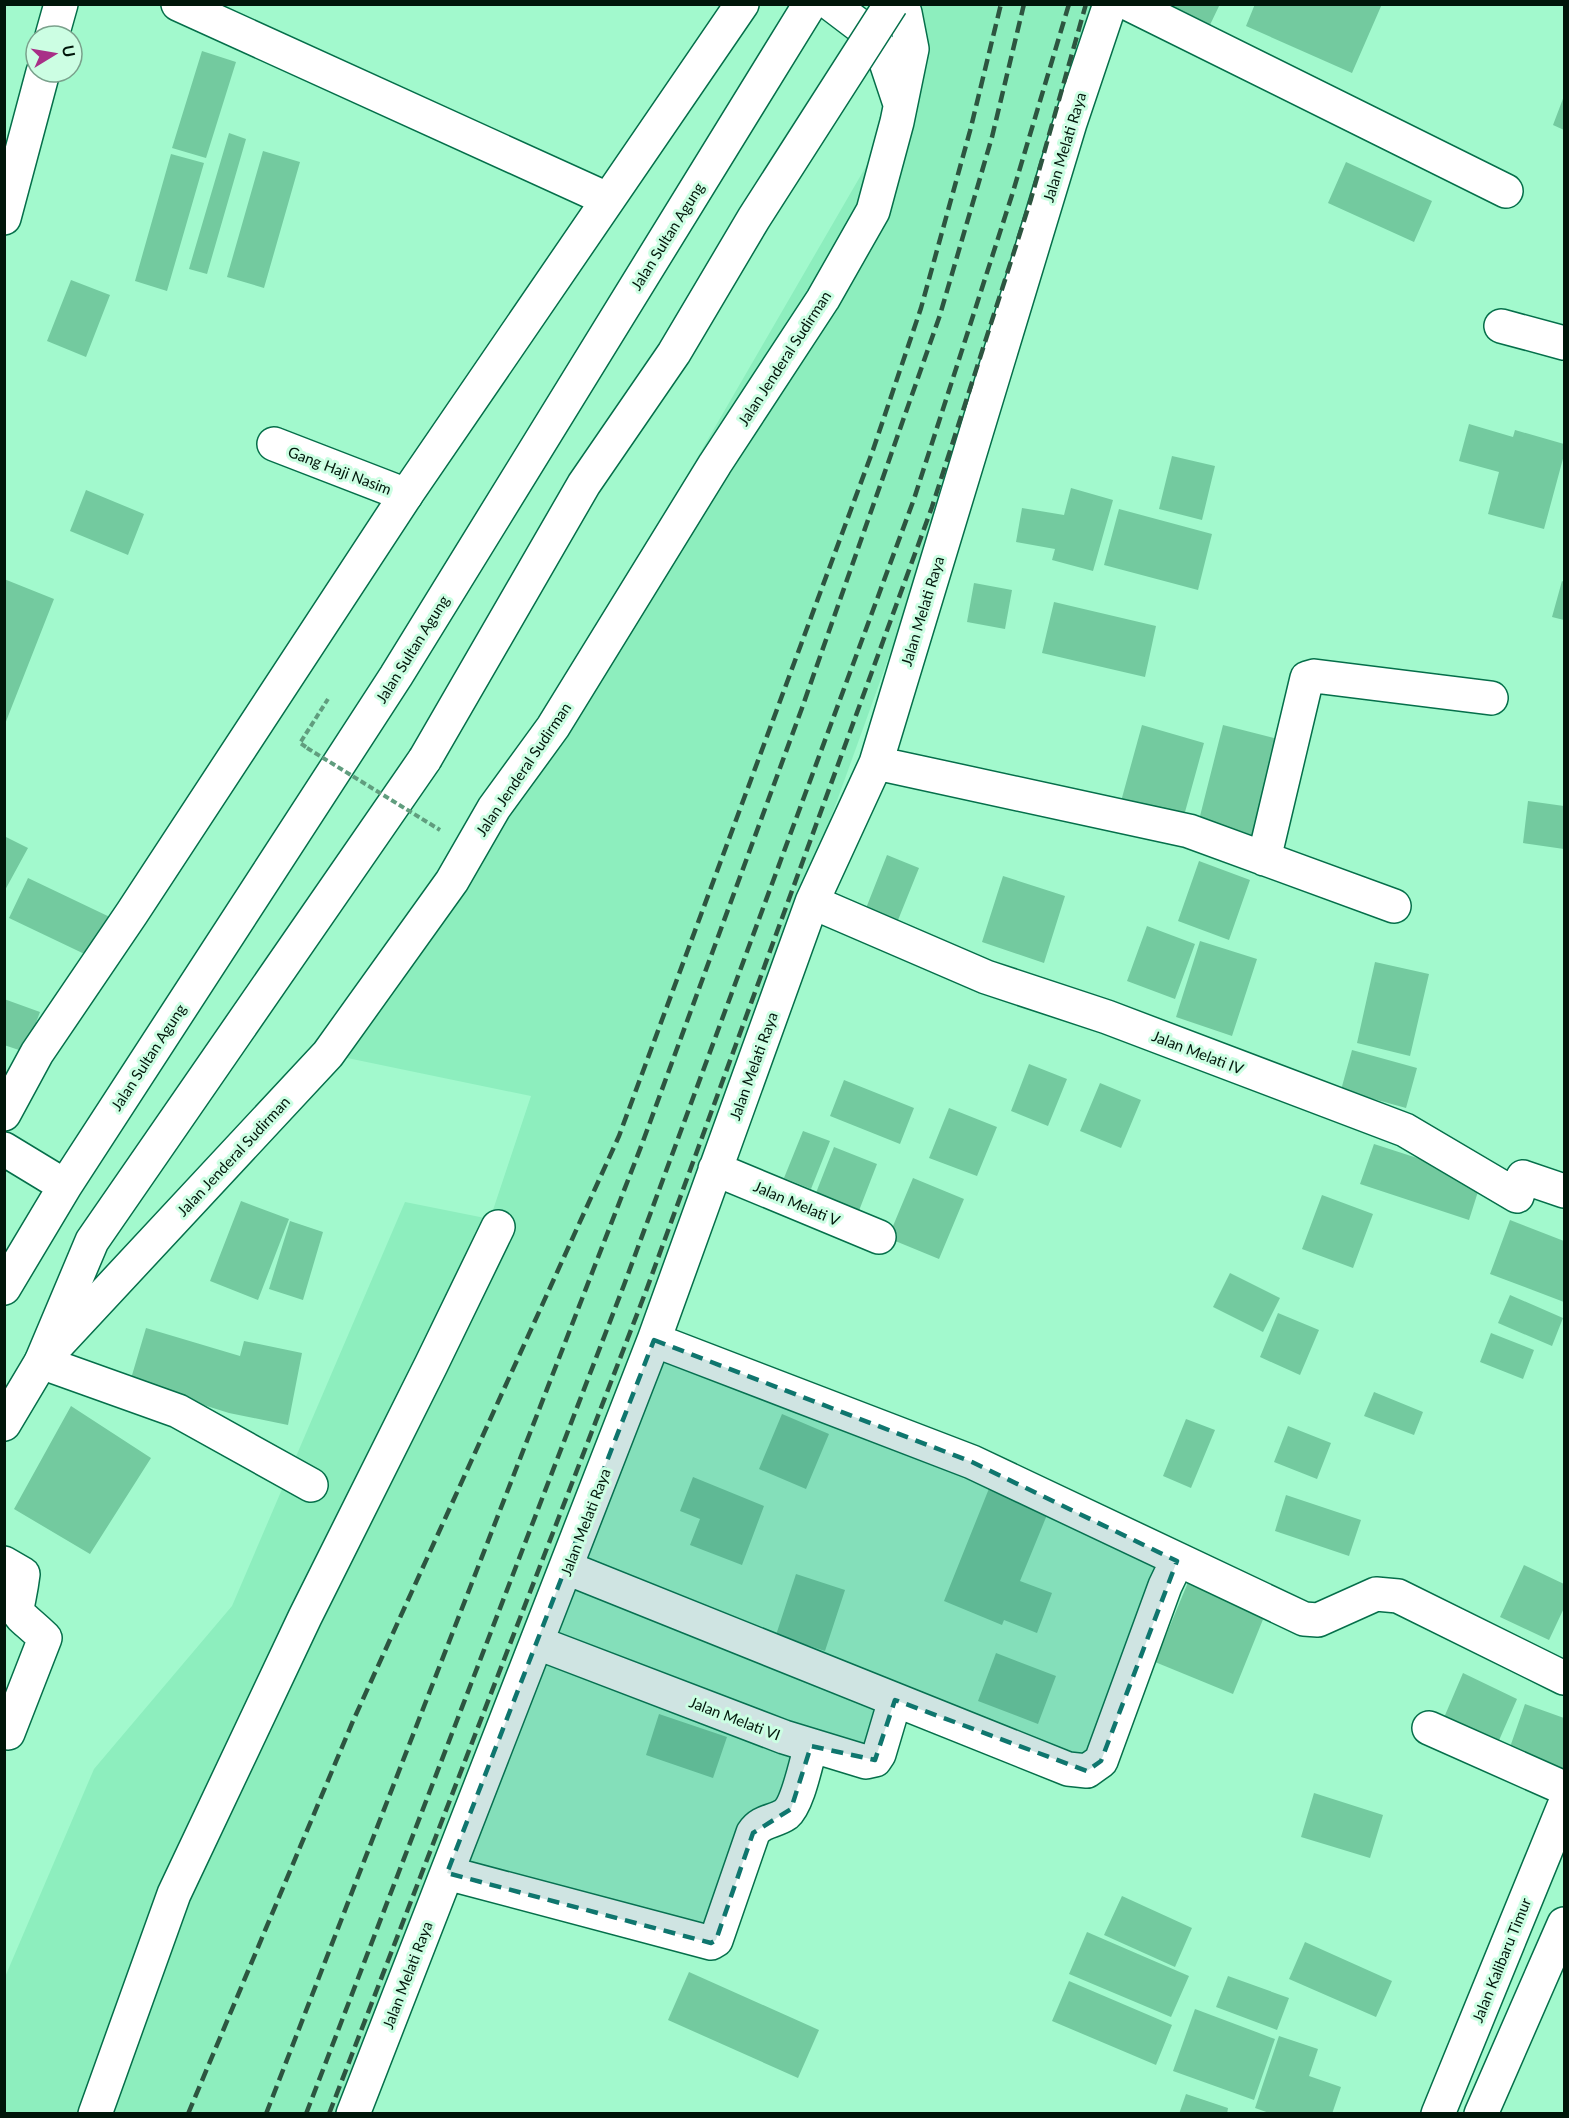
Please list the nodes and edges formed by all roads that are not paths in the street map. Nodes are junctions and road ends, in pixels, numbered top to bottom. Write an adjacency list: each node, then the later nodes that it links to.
1 (60, 4): 11 (main road)
2 (178, 4): 16 (main road)
3 (726, 4): 12 (main road)
4 (742, 4): 12 (main road)
5 (810, 4): 30 (main road, Jalan Sultan Agung)
6 (831, 4): 14 (main road)
7 (891, 4): 36 (main road, Jalan Jenderal Sudirman, bridge)
8 (899, 4): 14 (main road, Jalan Jenderal Sudirman)
9 (1110, 4): 23 (main road, Jalan Melati Raya)
10 (1129, 4): 15 (main road)
11 (55, 24)
12 (714, 45): 16 (main road)
13 (40, 84): 17 (main road)
14 (901, 106): 36 (main road, Jalan Jenderal Sudirman)
15 (1506, 191)
16 (607, 200): 21 (main road)
17 (4, 218)
18 (1501, 326): 19 (main road)
19 (1564, 344)
20 (274, 444): 21 (main road, Gang Haji Nasim)
21 (406, 495): 27 (main road)
22 (1491, 698): 24 (main road)
23 (876, 763): 24 (main road); 25 (main road, Jalan Melati Raya)
24 (1264, 859): 26 (main road)
25 (812, 902): 29 (main road, Jalan Melati Raya); 31 (main road, Jalan Melati IV)
26 (1394, 906)
27 (4, 1114)
28 (4, 1149): 30 (main road)
29 (715, 1169): 33 (main road, Jalan Melati V); 35 (main road, Jalan Melati Raya)
30 (64, 1186): 34 (main road, Jalan Sultan Agung)
31 (1564, 1191)
32 (498, 1227): 52 (main road)
33 (879, 1237)
34 (4, 1288)
35 (654, 1340): 39 (main road); 41 (main road, Jalan Melati Raya)
36 (41, 1362): 37 (main road, Jalan Jenderal Sudirman); 38 (main road)
37 (4, 1424)
38 (311, 1485)
39 (1177, 1561): 43 (main road); 44 (main road)
40 (4, 1563): 46 (main road)
41 (567, 1568): 42 (main road, Jalan Melati Raya); 44 (main road)
42 (538, 1643): 47 (main road, Jalan Melati VI); 50 (main road, Jalan Melati Raya)
43 (1564, 1678)
44 (895, 1700): 47 (main road, Jalan Melati VI)
45 (1429, 1728): 48 (main road)
46 (8, 1733)
47 (811, 1746): 50 (main road)
48 (1564, 1788)
49 (1564, 1806): 54 (main road, Jalan Kalibaru Timur)
50 (447, 1873): 53 (main road, Jalan Melati Raya)
51 (1564, 1924): 55 (main road)
52 (95, 2114)
53 (353, 2114)
54 (1438, 2114)
55 (1481, 2114)

